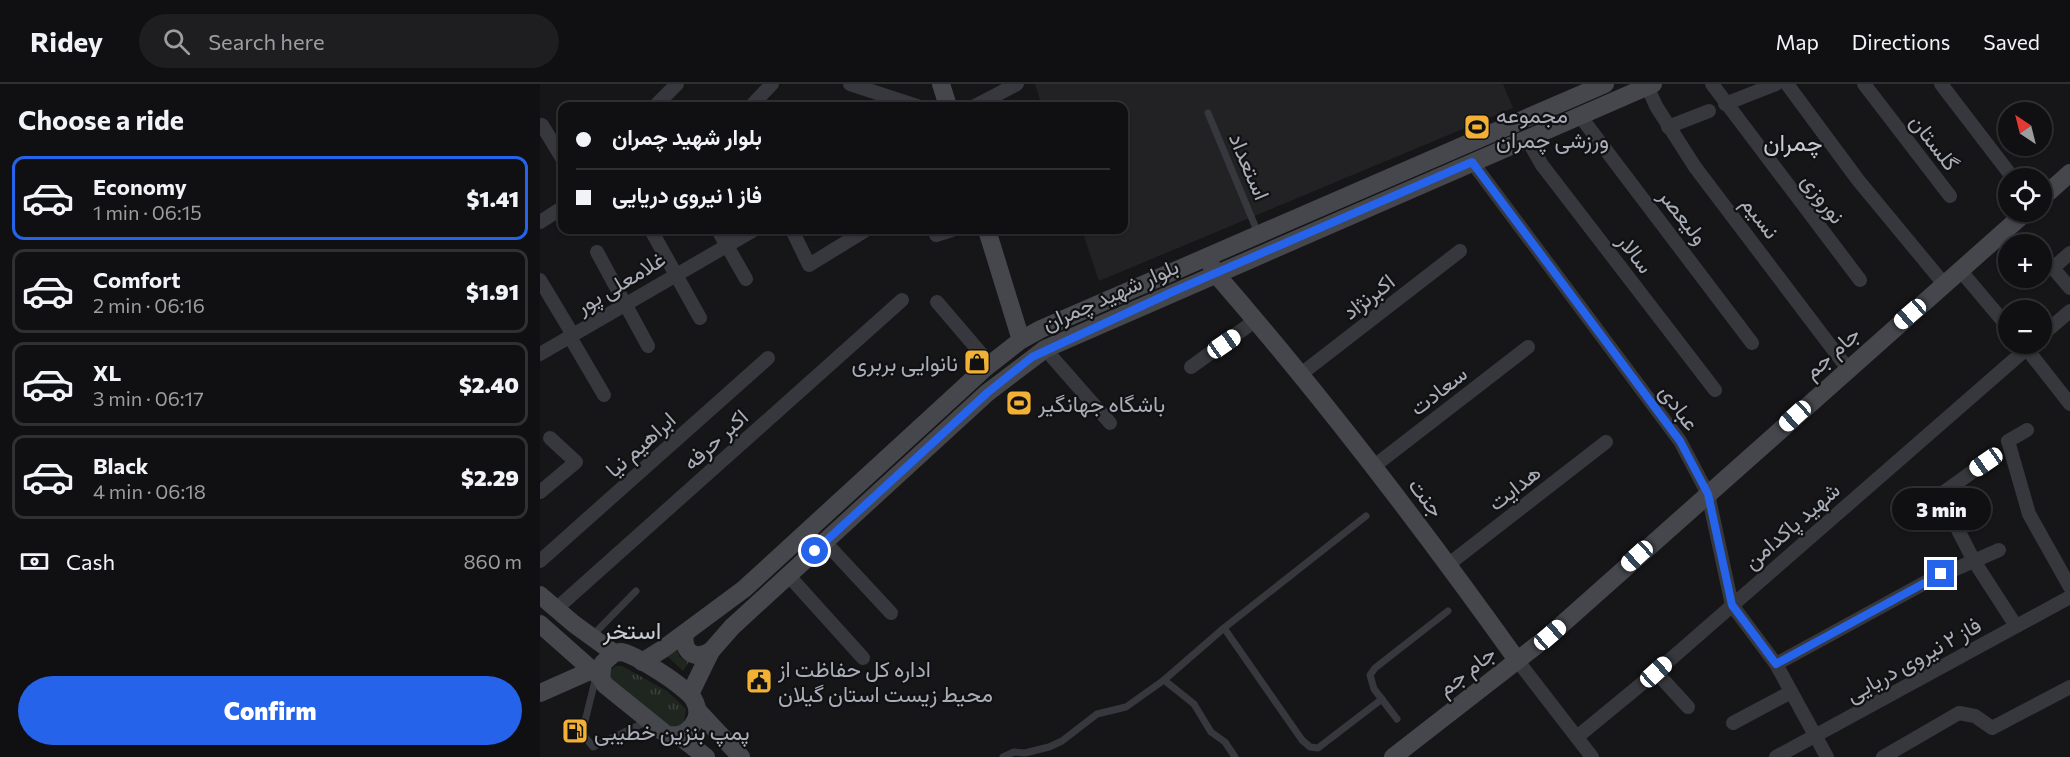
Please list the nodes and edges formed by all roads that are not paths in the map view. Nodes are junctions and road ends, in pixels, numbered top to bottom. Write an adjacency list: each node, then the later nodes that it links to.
1 (676, 84): 14 (street)
2 (772, 84): 15 (street)
3 (850, 84): 16 (street)
4 (941, 84): 17 (main road)
5 (1017, 84): 18 (street)
6 (1603, 84): 13 (main road, بلوار شهید چمران); 19 (main road)
7 (1712, 84): 20 (street, نوروزی)
8 (1776, 84): 20 (street)
9 (1787, 84): 57 (street)
10 (1864, 84): 32 (street, گلستان)
11 (1941, 84): 29 (street)
12 (1649, 85): 19 (main road, بلوار شهید چمران); 25 (street, نسیم)
13 (1573, 98): 23 (main road); 36 (main road, بلوار شهید چمران)
14 (659, 102)
15 (755, 102)
16 (905, 102)
17 (947, 102)
18 (983, 102)
19 (1610, 103): 23 (main road, بلوار شهید چمران)
20 (1725, 104): 56 (street, نوروزی)
21 (1709, 111): 25 (street)
22 (1208, 113): 36 (lane, استعداد)
23 (1580, 116): 26 (main road, بلوار شهید چمران); 69 (street, ولیعصر)
24 (542, 125): 27 (street)
25 (1668, 127): 79 (street, نسیم)
26 (1527, 139): 28 (main road, بلوار شهید چمران); 81 (street, سالار)
27 (558, 151)
28 (1472, 162): 46 (main road, بلوار شهید چمران); 91 (street, عبادی)
29 (2005, 168)
30 (2070, 173): 31 (main road)
31 (2052, 189)
32 (1950, 196)
33 (558, 211): 34 (street)
34 (540, 222)
35 (2015, 222): 51 (main road, جام جم)
36 (1263, 230): 46 (main road); 50 (main road, بلوار شهید چمران)
37 (653, 234): 53 (street)
38 (720, 234): 45 (street)
39 (746, 234): 45 (street, غلامعلی پور)
40 (794, 234): 41 (street)
41 (859, 234)
42 (939, 234): 44 (street)
43 (988, 234): 68 (main road)
44 (936, 235)
45 (726, 245): 53 (street, غلامعلی پور); 54 (street)
46 (1276, 246): 52 (main road, بلوار شهید چمران)
47 (1460, 251): 80 (street, اکبرنژاد)
48 (597, 252): 61 (street)
49 (2070, 253): 58 (street)
50 (1207, 255): 52 (main road, جنت); 68 (main road, بلوار شهید چمران)
51 (1960, 270): 57 (main road, جام جم); 63 (street)
52 (1215, 273): 65 (main road, جنت); 72 (main road, بلوار شهید چمران)
53 (676, 274): 61 (street, غلامعلی پور); 64 (street)
54 (746, 279)
55 (540, 280): 67 (street)
56 (1860, 280)
57 (1944, 284): 79 (main road, جام جم)
58 (2070, 288)
59 (902, 300): 104 (street, اکبر حرفه)
60 (938, 302): 77 (street)
61 (624, 305): 67 (street, غلامعلی پور); 70 (street)
62 (2070, 311): 66 (street)
63 (1998, 315)
64 (700, 318)
65 (1256, 320): 78 (street); 80 (main road, جنت)
66 (2052, 326)
67 (571, 336): 73 (street, غلامعلی پور); 82 (street)
68 (1022, 340): 77 (main road, بلوار شهید چمران)
69 (1752, 343)
70 (648, 346)
71 (1528, 346): 89 (street, سعادت)
72 (1045, 349): 84 (street); 93 (main road, بلوار شهید چمران)
73 (540, 354)
74 (2017, 354): 103 (street, شهید پاکدامن)
75 (2034, 354): 83 (street)
76 (768, 358): 95 (street, ابراهیم نیا)
77 (990, 364): 110 (main road, بلوار شهید چمران)
78 (1191, 367)
79 (1848, 369): 91 (main road, جام جم)
80 (1301, 374): 89 (main road, جنت)
81 (1715, 390)
82 (604, 394)
83 (2070, 404)
84 (1110, 423)
85 (2027, 430): 99 (street)
86 (550, 438): 90 (street)
87 (1606, 442): 97 (street, هدایت)
88 (1986, 462): 96 (street)
89 (1373, 467): 97 (main road, جنت)
90 (540, 492)
91 (1708, 494): 103 (street, عبادی); 116 (main road, جام جم)
92 (1366, 516): 109 (lane)
93 (825, 542): 98 (main road, بلوار شهید چمران); 106 (street)
94 (1999, 550): 96 (street)
95 (540, 561)
96 (1974, 561): 108 (street); 118 (street)
97 (1449, 564): 116 (main road, جنت)
98 (789, 576): 113 (main road, بلوار شهید چمران); 115 (street)
99 (2070, 587)
100 (636, 591): 111 (lane)
101 (540, 595): 104 (main road)
102 (2070, 597): 108 (street, فاز ۲ نیروی دریایی)
103 (1732, 605): 118 (street, عبادی); 119 (street, شهید پاکدامن)
104 (556, 609): 111 (main road)
105 (1448, 611): 126 (lane)
106 (891, 613)
107 (540, 624): 112 (main road)
108 (2016, 626): 133 (street, فاز ۲ نیروی دریایی)
109 (1224, 628): 121 (lane); 126 (lane)
110 (685, 634): 113 (main road); 117 (main road, بلوار شهید چمران)
111 (591, 637): 114 (main road)
112 (560, 644): 120 (main road); 122 (main road)
113 (711, 651): 127 (main road, بلوار شهید چمران)
114 (614, 653): 117 (main road); 120 (main road)
115 (863, 658)
116 (1516, 660): 134 (street, جنت); 139 (main road, جام جم)
117 (642, 662): 127 (main road)
118 (1776, 664): 124 (street, عبادی)
119 (1656, 672): 128 (street); 134 (street, شهید پاکدامن)
120 (596, 674): 122 (main road); 130 (main road); 130 (lane)
121 (1164, 680): 137 (lane); 138 (lane)
122 (562, 684): 125 (main road)
123 (2070, 687): 143 (street)
124 (1791, 692): 131 (street); 133 (street, عبادی)
125 (540, 693)
126 (1382, 699): 129 (lane)
127 (694, 703): 132 (main road, بلوار شهید چمران); 136 (main road)
128 (1688, 707)
129 (1397, 719)
130 (648, 721): 132 (main road)
131 (1732, 723)
132 (679, 736): 135 (main road)
133 (1815, 736): 141 (street, فاز ۲ نیروی دریایی); 142 (street, عبادی)
134 (1577, 738): 140 (street, جنت)
135 (706, 757)
136 (741, 757)
137 (1003, 757)
138 (1235, 757)
139 (1393, 757)
140 (1592, 757)
141 (1776, 757)
142 (1827, 757)
143 (1883, 757)

